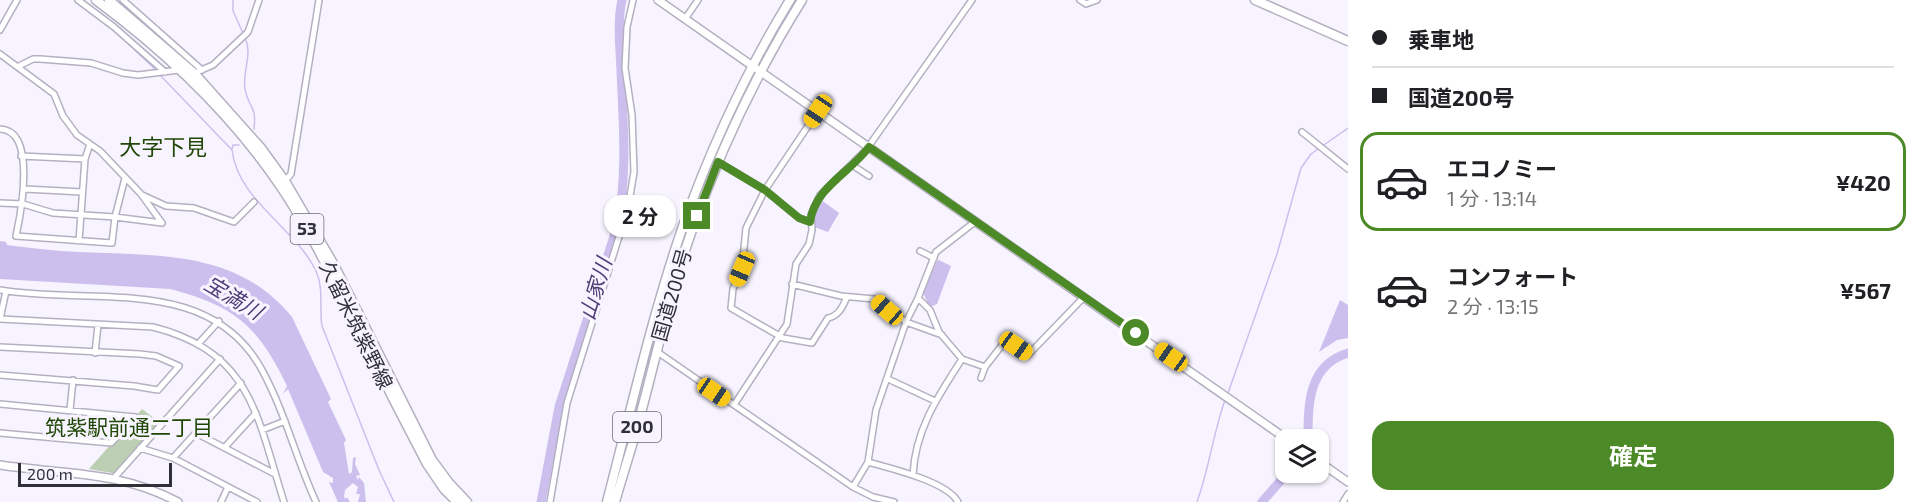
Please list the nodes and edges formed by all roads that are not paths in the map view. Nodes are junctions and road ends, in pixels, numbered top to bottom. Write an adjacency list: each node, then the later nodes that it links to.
1 (17, 0): 18 (street)
2 (78, 0): 25 (street)
3 (96, 0): 23 (main road, 久留米筑紫野線 / 53)
4 (109, 0): 24 (main road, 久留米筑紫野線 / 53)
5 (123, 0): 24 (street)
6 (259, 0): 24 (street)
7 (319, 0): 38 (street)
8 (633, 0): 106 (street)
9 (658, 0): 17 (street)
10 (698, 0): 17 (street)
11 (790, 0): 22 (main road, 国道200号 / 200)
12 (802, 0): 22 (main road, 国道200号 / 200)
13 (972, 0): 30 (street)
14 (1080, 0): 15 (street)
15 (1097, 0)
16 (1255, 0): 19 (main road)
17 (685, 18): 22 (street)
18 (0, 30)
19 (1348, 40)
20 (0, 54): 21 (street)
21 (20, 66): 25 (street); 29 (street)
22 (757, 68): 26 (street); 33 (main road, 国道200号 / 200); 107 (main road, 国道200号 / 200)
23 (180, 70): 25 (street); 104 (main road, 久留米筑紫野線 / 53)
24 (198, 71): 38 (main road, 久留米筑紫野線 / 53)
25 (165, 72)
26 (818, 111): 30 (street); 40 (street)
27 (0, 129): 31 (street)
28 (1302, 132): 35 (street)
29 (90, 144): 32 (street); 37 (street)
30 (869, 147): 34 (street); 48 (street)
31 (21, 156): 32 (street); 39 (street)
32 (85, 159): 41 (street)
33 (718, 162): 40 (street); 66 (main road, 国道200号 / 200)
34 (852, 165): 36 (street); 49 (street)
35 (1348, 169)
36 (868, 176)
37 (125, 178): 42 (street); 47 (street)
38 (285, 180): 105 (main road, 久留米筑紫野線 / 53)
39 (25, 189): 41 (street); 45 (street)
40 (765, 190): 49 (street); 63 (street)
41 (82, 192): 46 (street)
42 (141, 194): 44 (street); 47 (street)
43 (0, 202): 45 (street)
44 (254, 202)
45 (23, 204): 46 (street); 50 (street)
46 (82, 214): 47 (street); 50 (street)
47 (115, 217): 50 (street)
48 (976, 221): 52 (street); 56 (street)
49 (810, 222): 53 (street)
50 (80, 241)
51 (920, 251): 52 (street)
52 (934, 258): 57 (street)
53 (792, 284): 55 (street); 63 (street)
54 (3, 291): 58 (street); 59 (street)
55 (847, 297): 60 (street); 63 (street)
56 (1084, 297): 70 (street); 83 (street)
57 (918, 298): 60 (street); 62 (street)
58 (0, 319): 61 (street)
59 (219, 321): 64 (street); 81 (street)
60 (906, 322): 62 (street); 73 (street)
61 (98, 325): 64 (street); 67 (street)
62 (942, 335): 69 (street)
63 (780, 336): 78 (street)
64 (199, 343): 68 (street)
65 (0, 347): 67 (street)
66 (656, 351): 78 (street); 108 (main road, 国道200号 / 200)
67 (95, 353): 74 (street)
68 (220, 359): 75 (street); 87 (street)
69 (962, 359): 70 (street); 76 (street)
70 (985, 367): 72 (street)
71 (0, 375): 74 (street)
72 (981, 378)
73 (888, 379): 76 (street); 89 (street)
74 (73, 380): 79 (street)
75 (241, 382): 80 (street); 85 (street)
76 (935, 401): 93 (street)
77 (0, 404): 79 (street)
78 (734, 405): 97 (street)
79 (70, 410): 84 (street)
80 (256, 413): 82 (street); 86 (street)
81 (285, 421): 82 (street); 103 (street)
82 (262, 430): 92 (street)
83 (1275, 431)
84 (0, 433)
85 (196, 433): 86 (street); 88 (street)
86 (225, 447): 92 (street)
87 (140, 448): 88 (street); 94 (street)
88 (173, 458): 96 (street)
89 (868, 462): 93 (street); 97 (street)
90 (0, 465): 94 (street)
91 (1329, 469): 95 (street)
92 (275, 474): 102 (street)
93 (913, 476): 110 (street)
94 (114, 478): 99 (street)
95 (1348, 482)
96 (228, 487): 100 (street); 101 (street)
97 (853, 487): 109 (street)
98 (1348, 494): 111 (street)
99 (178, 502)
100 (221, 502)
101 (257, 502)
102 (284, 502)
103 (316, 502)
104 (457, 502)
105 (467, 502)
106 (550, 502)
107 (607, 502)
108 (615, 502)
109 (894, 502)
110 (958, 502)
111 (1343, 502)

